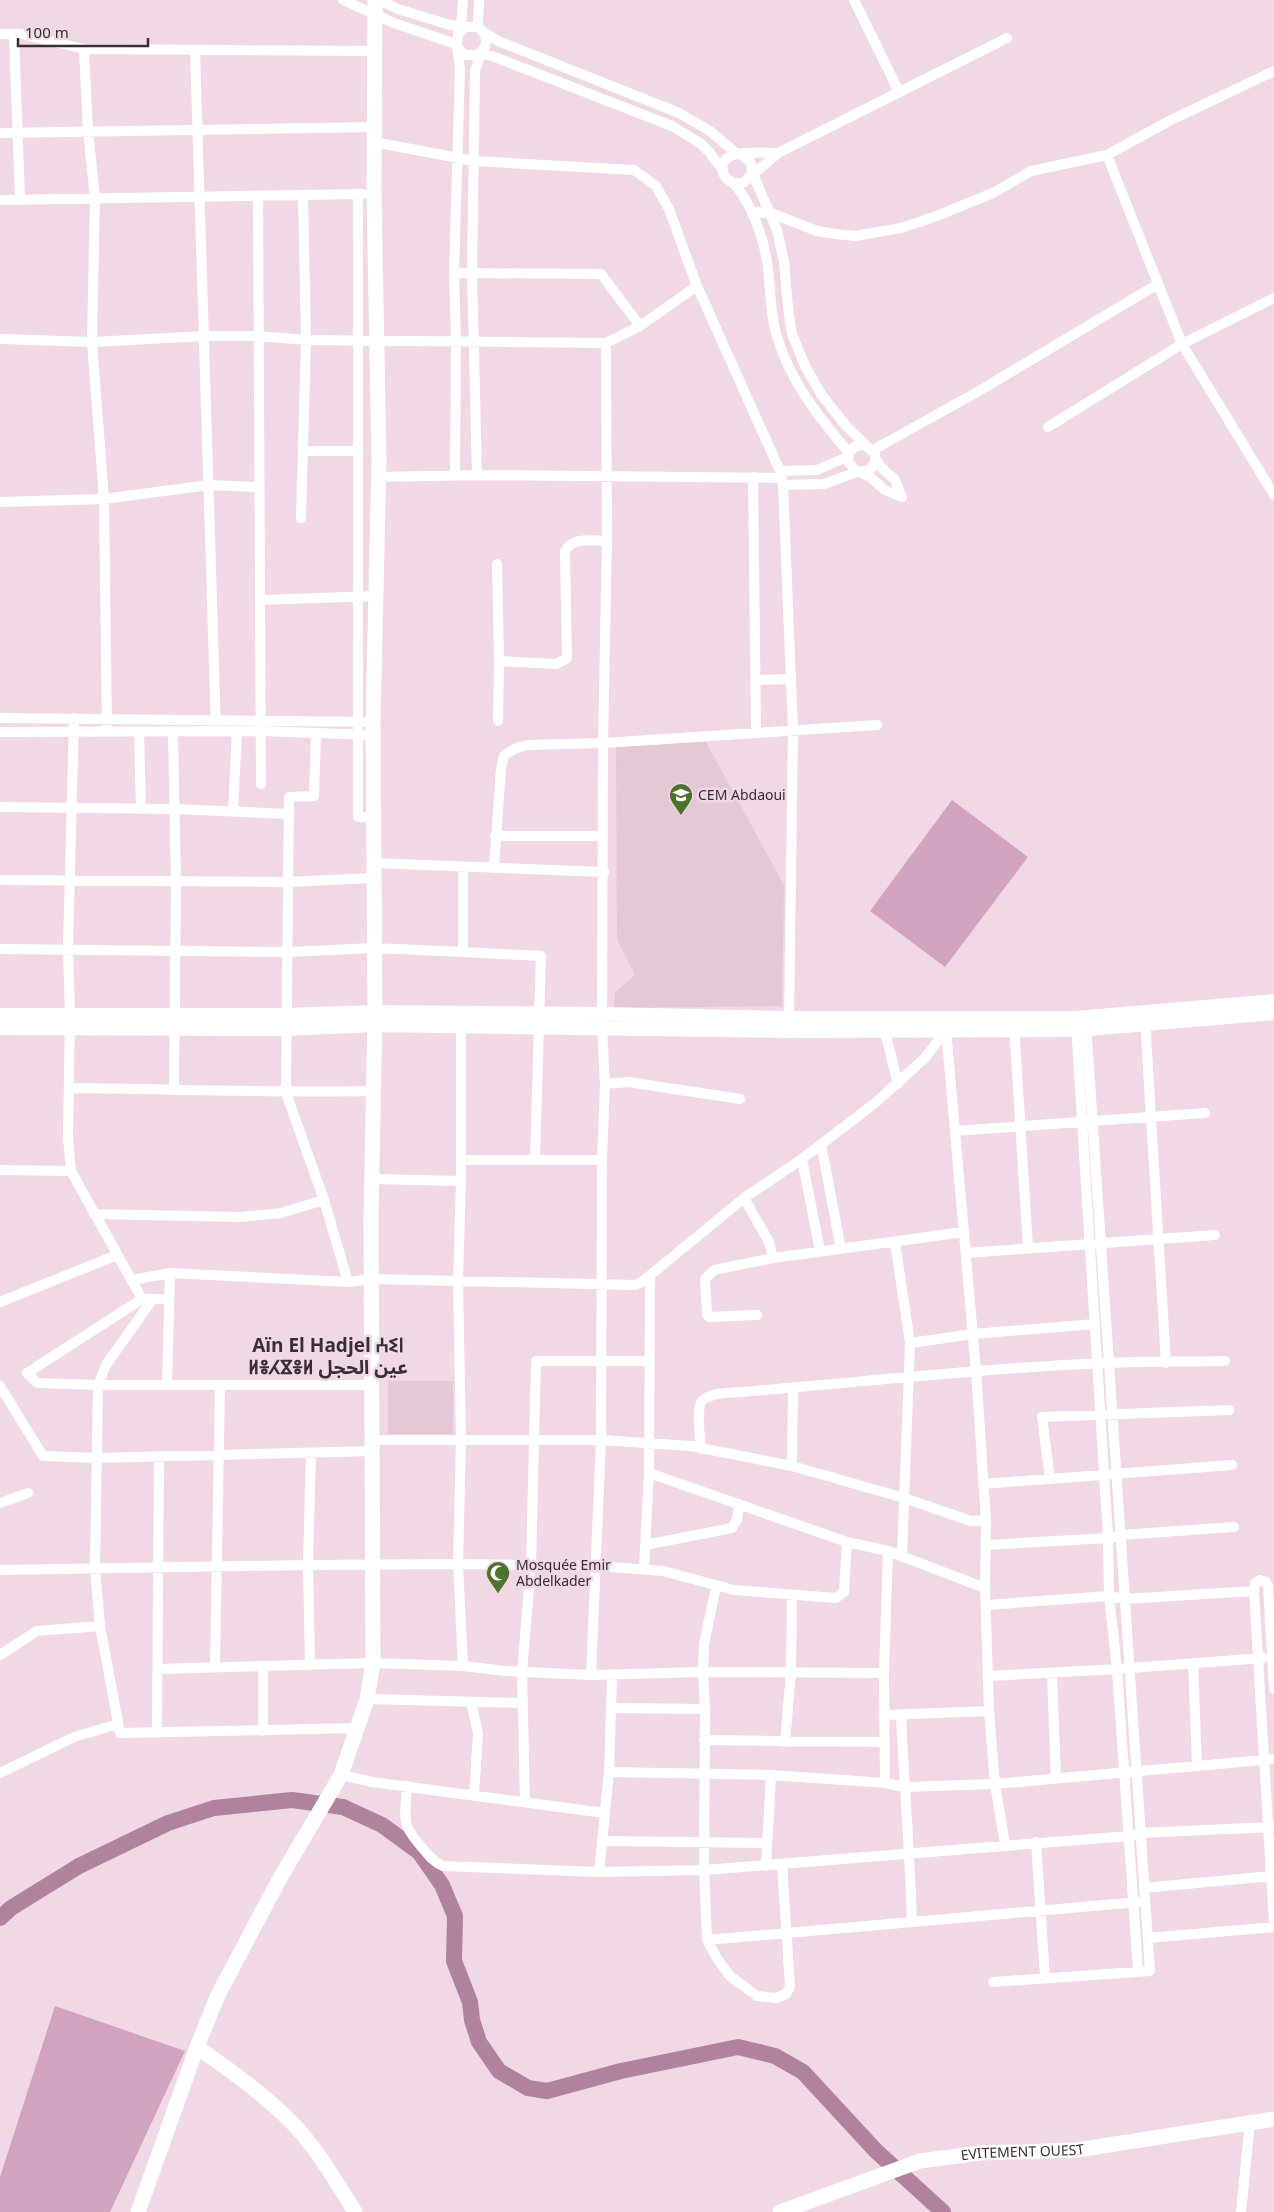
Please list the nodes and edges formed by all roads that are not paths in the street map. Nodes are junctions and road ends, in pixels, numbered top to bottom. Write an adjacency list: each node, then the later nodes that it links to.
1 (343, 0): 5 (street)
2 (463, 0): 6 (street)
3 (479, 0): 7 (street)
4 (854, 0): 17 (street)
5 (376, 5): 6 (street); 11 (street); 14 (main road)
6 (462, 27): 7 (street); 11 (street)
7 (482, 30): 15 (street); 24 (street)
8 (0, 34): 9 (street)
9 (14, 34): 12 (street); 20 (street)
10 (1007, 38): 17 (street)
11 (457, 45): 15 (street); 26 (street)
12 (84, 49): 13 (street); 19 (street)
13 (195, 50): 14 (street); 18 (street)
14 (375, 51): 22 (main road)
15 (480, 53): 27 (street); 28 (street)
16 (1274, 71): 25 (street)
17 (898, 92): 23 (street)
18 (199, 130): 19 (street); 22 (street); 34 (street)
19 (88, 131): 20 (street); 36 (street)
20 (16, 132): 21 (street); 38 (street)
21 (0, 133)
22 (374, 134): 26 (street); 32 (main road)
23 (778, 153): 24 (street); 29 (street)
24 (739, 154): 28 (street); 29 (street)
25 (1107, 155): 40 (street); 43 (street)
26 (458, 157): 27 (street); 41 (street)
27 (474, 161): 42 (street); 44 (street)
28 (722, 170): 30 (street)
29 (751, 175): 30 (street); 40 (street)
30 (735, 184): 39 (street)
31 (358, 194): 32 (street); 33 (street); 52 (street)
32 (374, 194): 51 (main road)
33 (303, 196): 35 (street); 50 (street)
34 (199, 197): 35 (street); 36 (street); 47 (street)
35 (258, 197): 48 (street)
36 (95, 198): 38 (street); 54 (street)
37 (0, 200): 38 (street)
38 (20, 200)
39 (752, 212): 40 (street); 62 (street)
40 (771, 213): 61 (street)
41 (454, 273): 42 (street); 53 (street)
42 (472, 273): 46 (street); 55 (street)
43 (1158, 284): 57 (street); 61 (street)
44 (698, 286): 46 (street); 69 (street)
45 (1274, 298): 57 (street)
46 (640, 326): 56 (street)
47 (205, 336): 48 (street); 54 (street); 70 (street)
48 (258, 336): 50 (street); 71 (street)
49 (0, 339): 54 (street)
50 (306, 340): 52 (street); 59 (street)
51 (377, 340): 52 (street); 53 (street); 67 (main road)
52 (358, 341): 60 (street)
53 (456, 341): 55 (street); 66 (street)
54 (92, 342): 73 (street)
55 (475, 342): 56 (street); 64 (street)
56 (606, 343): 65 (street)
57 (1182, 344): 58 (street); 72 (street)
58 (1048, 427)
59 (304, 451): 60 (street); 75 (street)
60 (358, 451): 78 (street)
61 (871, 451): 62 (street); 63 (street); 63 (street)
62 (848, 455): 63 (street); 69 (street)
63 (859, 472): 69 (street)
64 (477, 475): 65 (street); 66 (street)
65 (606, 475): 68 (street); 76 (street)
66 (455, 476): 67 (street)
67 (378, 477): 79 (main road)
68 (753, 477): 69 (street); 83 (street)
69 (782, 478): 82 (street)
70 (209, 485): 71 (street); 73 (street); 87 (street)
71 (259, 488): 80 (street)
72 (1274, 495)
73 (104, 499): 74 (street); 86 (street)
74 (0, 502)
75 (301, 518)
76 (607, 541): 81 (street); 104 (street)
77 (497, 564): 81 (street)
78 (359, 596): 79 (street); 80 (street); 91 (street)
79 (376, 596): 91 (main road)
80 (260, 600): 88 (street)
81 (499, 661): 89 (street)
82 (791, 679): 83 (street); 92 (street)
83 (755, 680): 101 (street)
84 (0, 718): 85 (street)
85 (74, 718): 86 (street); 97 (street)
86 (108, 719): 87 (street); 98 (street)
87 (216, 720): 88 (street); 93 (street)
88 (261, 720): 91 (street); 95 (street)
89 (498, 721)
90 (877, 725): 92 (street)
91 (368, 726): 103 (street); 103 (street); 112 (main road)
92 (793, 729): 101 (street); 141 (street)
93 (216, 731): 94 (street); 100 (street)
94 (237, 731): 95 (street); 110 (street)
95 (261, 731): 102 (street); 105 (street)
96 (0, 732): 97 (street)
97 (73, 732): 98 (street); 107 (street)
98 (107, 732): 99 (street)
99 (139, 732): 100 (street); 108 (street)
100 (173, 732): 109 (street)
101 (756, 732): 104 (street)
102 (316, 733): 103 (street); 111 (street)
103 (358, 735): 112 (street)
104 (603, 743): 113 (street); 114 (street)
105 (260, 784)
106 (0, 807): 107 (street)
107 (71, 808): 108 (street); 120 (street)
108 (141, 809): 109 (street)
109 (175, 809): 110 (street); 121 (street)
110 (233, 811): 111 (street)
111 (288, 814): 122 (street)
112 (373, 817): 117 (main road)
113 (495, 836): 114 (street); 116 (street)
114 (604, 836): 118 (street)
115 (463, 867): 116 (street); 117 (street); 128 (street)
116 (494, 868): 118 (street)
117 (373, 871): 122 (street); 123 (main road)
118 (604, 872): 131 (street)
119 (0, 880): 120 (street)
120 (69, 881): 121 (street); 125 (street)
121 (176, 882): 122 (street); 126 (street)
122 (288, 882): 127 (street)
123 (374, 948): 127 (street); 128 (street); 134 (main road)
124 (0, 949): 125 (street)
125 (68, 949): 126 (street); 138 (street)
126 (175, 949): 127 (street); 136 (street)
127 (288, 952): 139 (street)
128 (463, 952): 130 (street)
129 (1274, 1001): 135 (main road)
130 (539, 1014): 131 (main road); 137 (main road); 146 (street)
131 (602, 1014): 141 (main road); 147 (street)
132 (1274, 1014): 135 (main road)
133 (0, 1015): 138 (main road)
134 (374, 1019): 137 (main road); 139 (main road); 152 (main road)
135 (1145, 1019): 144 (main road); 156 (street)
136 (174, 1020): 138 (main road); 139 (main road); 151 (street)
137 (461, 1020): 146 (main road); 162 (street)
138 (70, 1021): 145 (main road); 150 (street)
139 (287, 1022): 153 (street)
140 (883, 1023): 141 (main road); 142 (main road); 149 (street)
141 (789, 1024): 147 (main road)
142 (947, 1024): 143 (main road); 149 (street); 159 (street)
143 (1014, 1024): 144 (main road); 158 (street)
144 (1081, 1024): 157 (street)
145 (0, 1028)
146 (538, 1028): 147 (main road); 163 (street)
147 (602, 1029): 148 (street)
148 (605, 1084): 154 (street); 164 (street)
149 (898, 1084): 160 (street)
150 (69, 1088): 151 (street); 166 (street)
151 (174, 1089): 153 (street)
152 (373, 1091): 153 (street); 167 (main road)
153 (286, 1093): 170 (street)
154 (740, 1100)
155 (1205, 1113): 156 (street)
156 (1151, 1117): 157 (street); 174 (street)
157 (1088, 1122): 158 (street); 176 (street)
158 (1020, 1126): 159 (street); 178 (street)
159 (955, 1131): 172 (street)
160 (821, 1144): 161 (street); 177 (street)
161 (802, 1159): 169 (street); 179 (street)
162 (462, 1160): 163 (street); 168 (street)
163 (535, 1160): 164 (street)
164 (602, 1160): 189 (street)
165 (0, 1170): 166 (street)
166 (71, 1171): 171 (street)
167 (372, 1179): 168 (street); 185 (main road)
168 (461, 1181): 187 (street)
169 (744, 1198): 182 (street); 184 (street)
170 (324, 1200): 171 (street); 188 (street)
171 (94, 1214): 181 (street)
172 (964, 1232): 175 (street); 180 (street)
173 (1216, 1235): 174 (street)
174 (1158, 1239): 176 (street); 202 (street)
175 (895, 1242): 177 (street); 196 (street)
176 (1095, 1243): 178 (street); 194 (street); 200 (street)
177 (841, 1248): 179 (street)
178 (1028, 1248): 180 (street)
179 (820, 1251): 182 (street)
180 (966, 1253): 195 (street)
181 (116, 1255): 186 (street); 192 (street)
182 (773, 1258): 193 (street)
183 (170, 1273): 186 (street); 188 (street); 190 (street)
184 (650, 1276): 189 (street); 197 (street)
185 (372, 1279): 187 (street); 188 (street); 208 (main road)
186 (132, 1280): 191 (street)
187 (458, 1280): 189 (street); 214 (street)
188 (348, 1282)
189 (601, 1283): 199 (street)
190 (169, 1299): 191 (street); 206 (street)
191 (147, 1300): 205 (street); 205 (street)
192 (0, 1302)
193 (757, 1315)
194 (1095, 1324): 195 (street); 201 (street)
195 (972, 1334): 196 (street); 203 (street)
196 (910, 1343): 204 (street)
197 (649, 1361): 199 (street); 217 (street)
198 (1225, 1361): 202 (street)
199 (602, 1362): 215 (street); 216 (street)
200 (1110, 1362): 201 (street); 202 (street); 213 (street)
201 (1097, 1363): 203 (street); 212 (street)
202 (1166, 1363)
203 (976, 1371): 204 (street); 230 (street)
204 (909, 1377): 210 (street); 232 (street)
205 (98, 1385): 206 (street); 223 (street)
206 (167, 1385): 207 (street)
207 (220, 1385): 208 (street); 221 (street)
208 (373, 1385): 218 (main road)
209 (0, 1386): 223 (street)
210 (793, 1388): 219 (street); 224 (street)
211 (1229, 1410): 213 (street)
212 (1100, 1415): 213 (street); 228 (street); 229 (street)
213 (1112, 1415): 227 (street)
214 (461, 1440): 216 (street); 218 (street); 244 (street)
215 (600, 1440): 216 (street); 217 (street); 248 (street)
216 (534, 1441): 247 (street)
217 (648, 1444): 219 (street); 226 (street)
218 (373, 1446): 220 (street); 246 (main road)
219 (701, 1449): 224 (street)
220 (311, 1453): 221 (street); 245 (street)
221 (220, 1455): 222 (street); 249 (street)
222 (159, 1456): 223 (street); 250 (street)
223 (97, 1458): 252 (street)
224 (792, 1466): 232 (street)
225 (1232, 1466): 227 (street)
226 (649, 1473): 234 (street); 240 (street)
227 (1117, 1474): 228 (street); 237 (street)
228 (1104, 1475): 229 (street); 238 (street)
229 (1050, 1479): 230 (street)
230 (983, 1484): 235 (street)
231 (28, 1493): 233 (street)
232 (904, 1498): 235 (street); 243 (street)
233 (0, 1503)
234 (739, 1504): 239 (street); 240 (street)
235 (986, 1520): 241 (street)
236 (1234, 1527): 237 (street)
237 (1120, 1535): 238 (street); 259 (street)
238 (1108, 1538): 241 (street); 258 (street)
239 (847, 1542): 242 (street); 257 (street)
240 (645, 1545): 251 (street)
241 (987, 1545): 255 (street)
242 (888, 1551): 243 (street); 276 (street)
243 (902, 1556): 255 (street)
244 (458, 1564): 246 (street); 247 (street); 269 (street)
245 (308, 1565): 246 (street); 249 (street); 267 (street)
246 (373, 1565): 265 (main road)
247 (531, 1565): 248 (street); 274 (street)
248 (597, 1566): 251 (street); 279 (street)
249 (216, 1567): 250 (street); 270 (street)
250 (160, 1568): 252 (street); 272 (street)
251 (644, 1568): 254 (street)
252 (95, 1569): 253 (street); 261 (street)
253 (0, 1570)
254 (716, 1587): 257 (street); 275 (street)
255 (985, 1588): 260 (street)
256 (1254, 1591): 259 (street); 263 (street); 264 (street)
257 (792, 1595): 278 (street)
258 (1109, 1596): 259 (street); 260 (street); 273 (street)
259 (1125, 1599): 271 (street)
260 (987, 1605): 281 (street)
261 (100, 1626): 262 (street); 291 (street)
262 (0, 1655)
263 (1258, 1658): 264 (street); 266 (street); 298 (street)
264 (1272, 1658): 282 (street)
265 (373, 1663): 267 (street); 269 (street); 283 (main road)
266 (1193, 1663): 271 (street); 299 (street)
267 (310, 1664): 268 (street)
268 (263, 1666): 270 (street); 293 (street)
269 (463, 1666): 274 (street)
270 (216, 1667): 272 (street)
271 (1130, 1668): 273 (street); 300 (street)
272 (158, 1669): 294 (street)
273 (1117, 1669): 277 (street); 303 (street)
274 (522, 1672): 279 (street); 285 (street)
275 (703, 1672): 278 (street); 280 (street); 287 (street)
276 (884, 1673): 278 (street); 290 (street)
277 (1052, 1673): 281 (street); 306 (street)
278 (791, 1674): 296 (street)
279 (592, 1675): 280 (street)
280 (612, 1675): 286 (street)
281 (990, 1676): 288 (street)
282 (1274, 1689)
283 (367, 1699): 284 (street); 292 (main road)
284 (471, 1702): 285 (street); 312 (street)
285 (523, 1703): 313 (street)
286 (611, 1708): 287 (street); 302 (street)
287 (706, 1709): 295 (street)
288 (989, 1711): 289 (street); 309 (street)
289 (901, 1714): 290 (street); 311 (street)
290 (884, 1715): 297 (street)
291 (118, 1724): 294 (street); 301 (street)
292 (358, 1728): 293 (street); 307 (main road)
293 (262, 1731): 294 (street)
294 (157, 1733)
295 (704, 1740): 296 (street); 304 (street)
296 (785, 1742): 297 (street)
297 (885, 1742): 308 (street)
298 (1269, 1759): 299 (street); 315 (street)
299 (1197, 1765): 300 (street)
300 (1136, 1770): 303 (street); 316 (street)
301 (0, 1772)
302 (608, 1772): 304 (street); 314 (street)
303 (1124, 1772): 306 (street); 317 (street)
304 (705, 1774): 305 (street); 319 (street)
305 (771, 1775): 308 (street); 321 (street)
306 (1056, 1778): 309 (street)
307 (338, 1781): 310 (street); 342 (main road)
308 (886, 1783): 311 (street)
309 (995, 1784): 311 (street); 322 (street)
310 (407, 1786): 312 (street); 327 (street)
311 (904, 1787): 323 (street)
312 (474, 1795): 313 (street)
313 (525, 1802): 314 (street)
314 (605, 1813): 318 (street)
315 (1271, 1827): 316 (street); 328 (street)
316 (1141, 1833): 317 (street); 329 (street)
317 (1129, 1836): 320 (street); 330 (street)
318 (603, 1841): 319 (street); 327 (street)
319 (705, 1842): 321 (street); 326 (street)
320 (1036, 1842): 322 (street); 332 (street)
321 (767, 1843): 325 (street)
322 (1005, 1844): 323 (street)
323 (910, 1854): 324 (street); 333 (street)
324 (782, 1864): 325 (street); 336 (street)
325 (766, 1866): 326 (street)
326 (704, 1870): 327 (street); 338 (street)
327 (599, 1872)
328 (1271, 1876): 329 (street); 334 (street)
329 (1144, 1888): 331 (street)
330 (1134, 1902): 331 (street); 332 (street); 339 (street)
331 (1145, 1902): 337 (street)
332 (1041, 1910): 333 (street); 340 (street)
333 (912, 1922): 336 (street)
334 (1274, 1924)
335 (1274, 1927): 337 (street)
336 (787, 1933): 338 (street); 338 (street)
337 (1148, 1938): 339 (street)
338 (707, 1940)
339 (1138, 1971): 340 (street)
340 (1045, 1978): 341 (street)
341 (993, 1982)
342 (197, 2047): 345 (main road); 346 (main road)
343 (1274, 2119): 344 (main road, EVITEMENT OUEST)
344 (1250, 2122): 347 (main road, EVITEMENT OUEST); 348 (street)
345 (138, 2212)
346 (355, 2212)
347 (780, 2212)
348 (1241, 2212)

